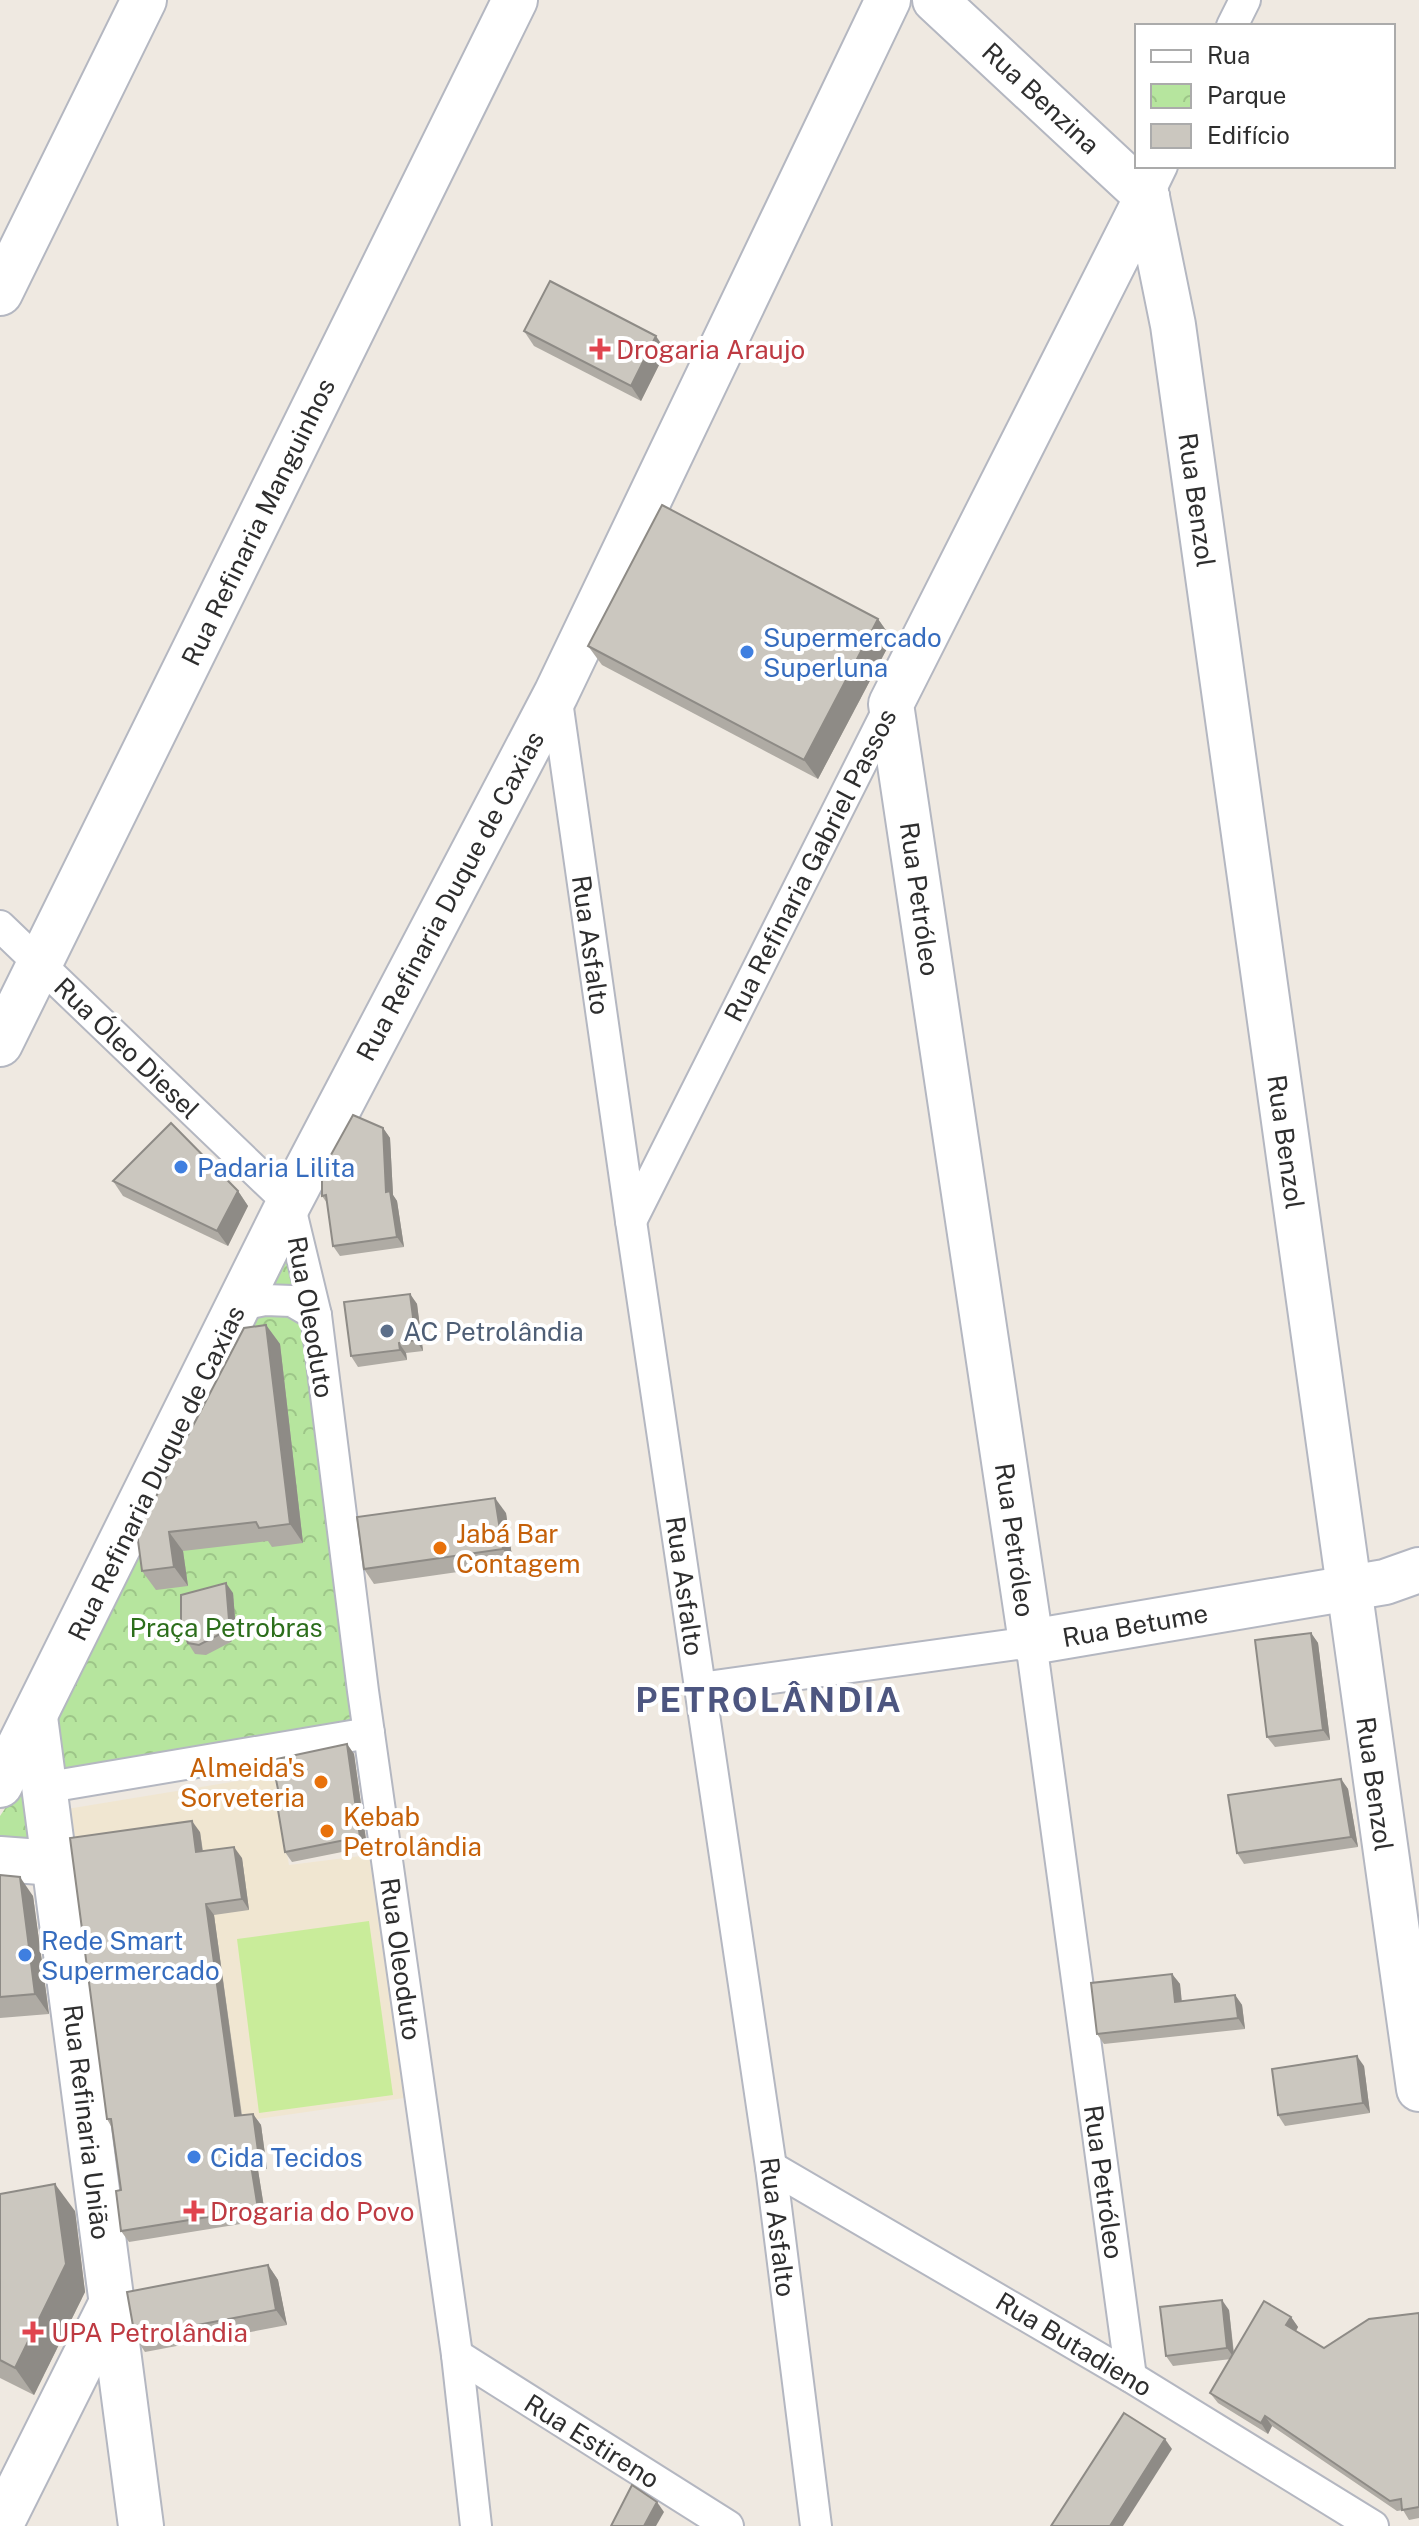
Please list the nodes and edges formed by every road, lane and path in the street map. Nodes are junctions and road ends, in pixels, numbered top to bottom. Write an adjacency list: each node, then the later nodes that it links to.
1 (144, 0): 10 (street)
2 (515, 0): 14 (street, Rua Refinaria Manguinhos)
3 (888, 0): 11 (street, Rua Refinaria Duque de Caxias)
4 (935, 0): 7 (street, Rua Benzina)
5 (1245, 0): 6 (street)
6 (1233, 24)
7 (1135, 165)
8 (1138, 168): 9 (street, Rua Benzina)
9 (1154, 181): 12 (street, Rua Refinaria Gabriel Passos); 20 (street, Rua Benzol)
10 (0, 293)
11 (556, 694): 16 (street, Rua Refinaria Duque de Caxias); 17 (street, Rua Asfalto)
12 (891, 704): 17 (street, Rua Refinaria Gabriel Passos); 21 (street, Rua Petróleo)
13 (0, 926): 14 (street, Rua Óleo Diesel)
14 (39, 964): 15 (street, Rua Refinaria Manguinhos); 16 (street, Rua Óleo Diesel)
15 (0, 1044)
16 (289, 1203): 18 (street, Rua Refinaria Duque de Caxias); 19 (street, Rua Oleoduto)
17 (631, 1221): 22 (street, Rua Asfalto)
18 (239, 1305): 19 (street); 23 (street, Rua Refinaria Duque de Caxias)
19 (316, 1315): 24 (street, Rua Oleoduto)
20 (1393, 1587): 21 (street, Rua Betume); 29 (street, Rua Benzol)
21 (1031, 1642): 22 (street, Rua Betume); 33 (street, Rua Petróleo)
22 (700, 1688): 30 (street, Rua Asfalto)
23 (35, 1717): 25 (street, Rua Refinaria Duque de Caxias); 26 (street, Rua Refinaria União)
24 (369, 1733): 26 (street); 32 (street, Rua Oleoduto)
25 (0, 1785)
26 (43, 1788): 28 (street, Rua Refinaria União)
27 (0, 1859): 28 (street)
28 (54, 1863): 31 (street, Rua Refinaria União)
29 (1419, 2089)
30 (771, 2167): 33 (street, Rua Butadieno); 38 (street, Rua Asfalto)
31 (111, 2304): 34 (street); 35 (street, Rua Refinaria União)
32 (457, 2355): 36 (street, Rua Oleoduto); 37 (street, Rua Estireno)
33 (1131, 2377): 39 (street, Rua Butadieno)
34 (0, 2526)
35 (141, 2526)
36 (476, 2526)
37 (728, 2526)
38 (816, 2526)
39 (1373, 2526)

